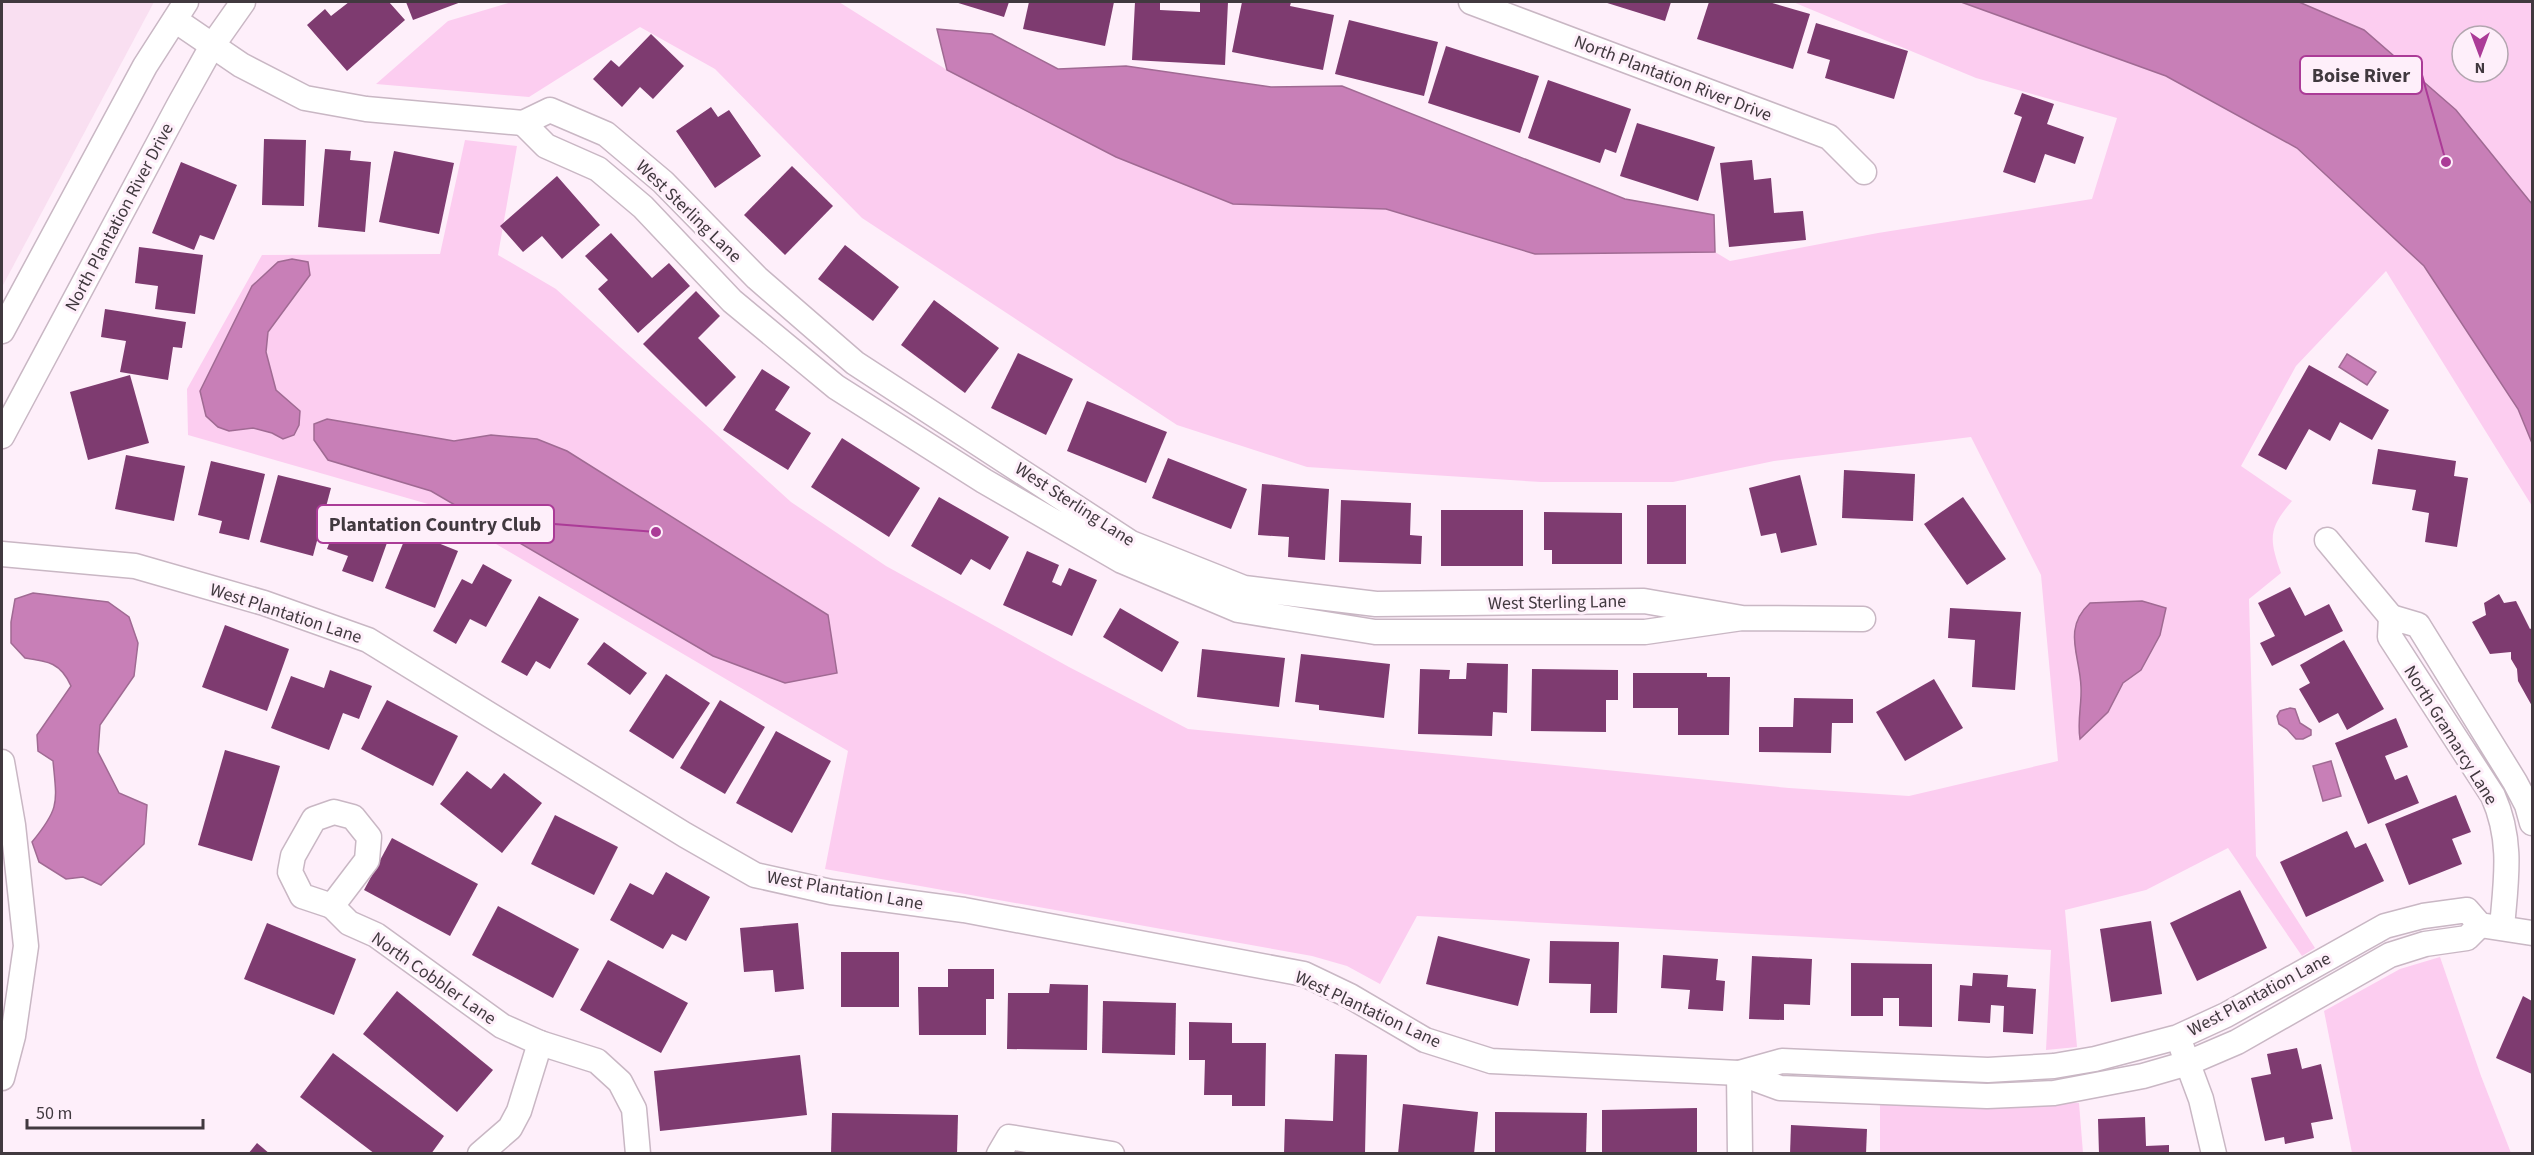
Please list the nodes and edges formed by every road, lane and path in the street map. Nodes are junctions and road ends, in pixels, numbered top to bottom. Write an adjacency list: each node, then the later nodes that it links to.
1 (243, 2): 4 (street, North Plantation River Drive)
2 (1471, 2): 6 (street, North Plantation River Drive)
3 (180, 10): 4 (street); 7 (street)
4 (212, 46): 5 (street); 8 (street, North Plantation River Drive)
5 (524, 123): 12 (street, West Sterling Lane); 12 (street, West Sterling Lane)
6 (1864, 172)
7 (2, 331)
8 (2, 436)
9 (2327, 540): 11 (street)
10 (2, 554): 22 (street, West Plantation Lane)
11 (2391, 617): 15 (street, North Gramarcy Lane); 17 (street, North Gramarcy Lane)
12 (1742, 618): 13 (street, West Sterling Lane)
13 (1863, 619)
14 (2, 762): 23 (street)
15 (2532, 823)
16 (332, 906): 20 (street, North Cobbler Lane)
17 (2491, 926): 18 (street, West Plantation Lane); 19 (street, West Plantation Lane); 21 (street, West Plantation Lane)
18 (2532, 926)
19 (2178, 1037): 21 (street); 22 (street, West Plantation Lane)
20 (540, 1043): 24 (street); 25 (street, North Cobbler Lane)
21 (2188, 1063): 22 (street, West Plantation Lane); 29 (street)
22 (1739, 1072): 28 (street)
23 (2, 1078)
24 (480, 1154)
25 (638, 1154)
26 (999, 1154): 27 (street)
27 (1112, 1154)
28 (1740, 1154)
29 (2214, 1154)

